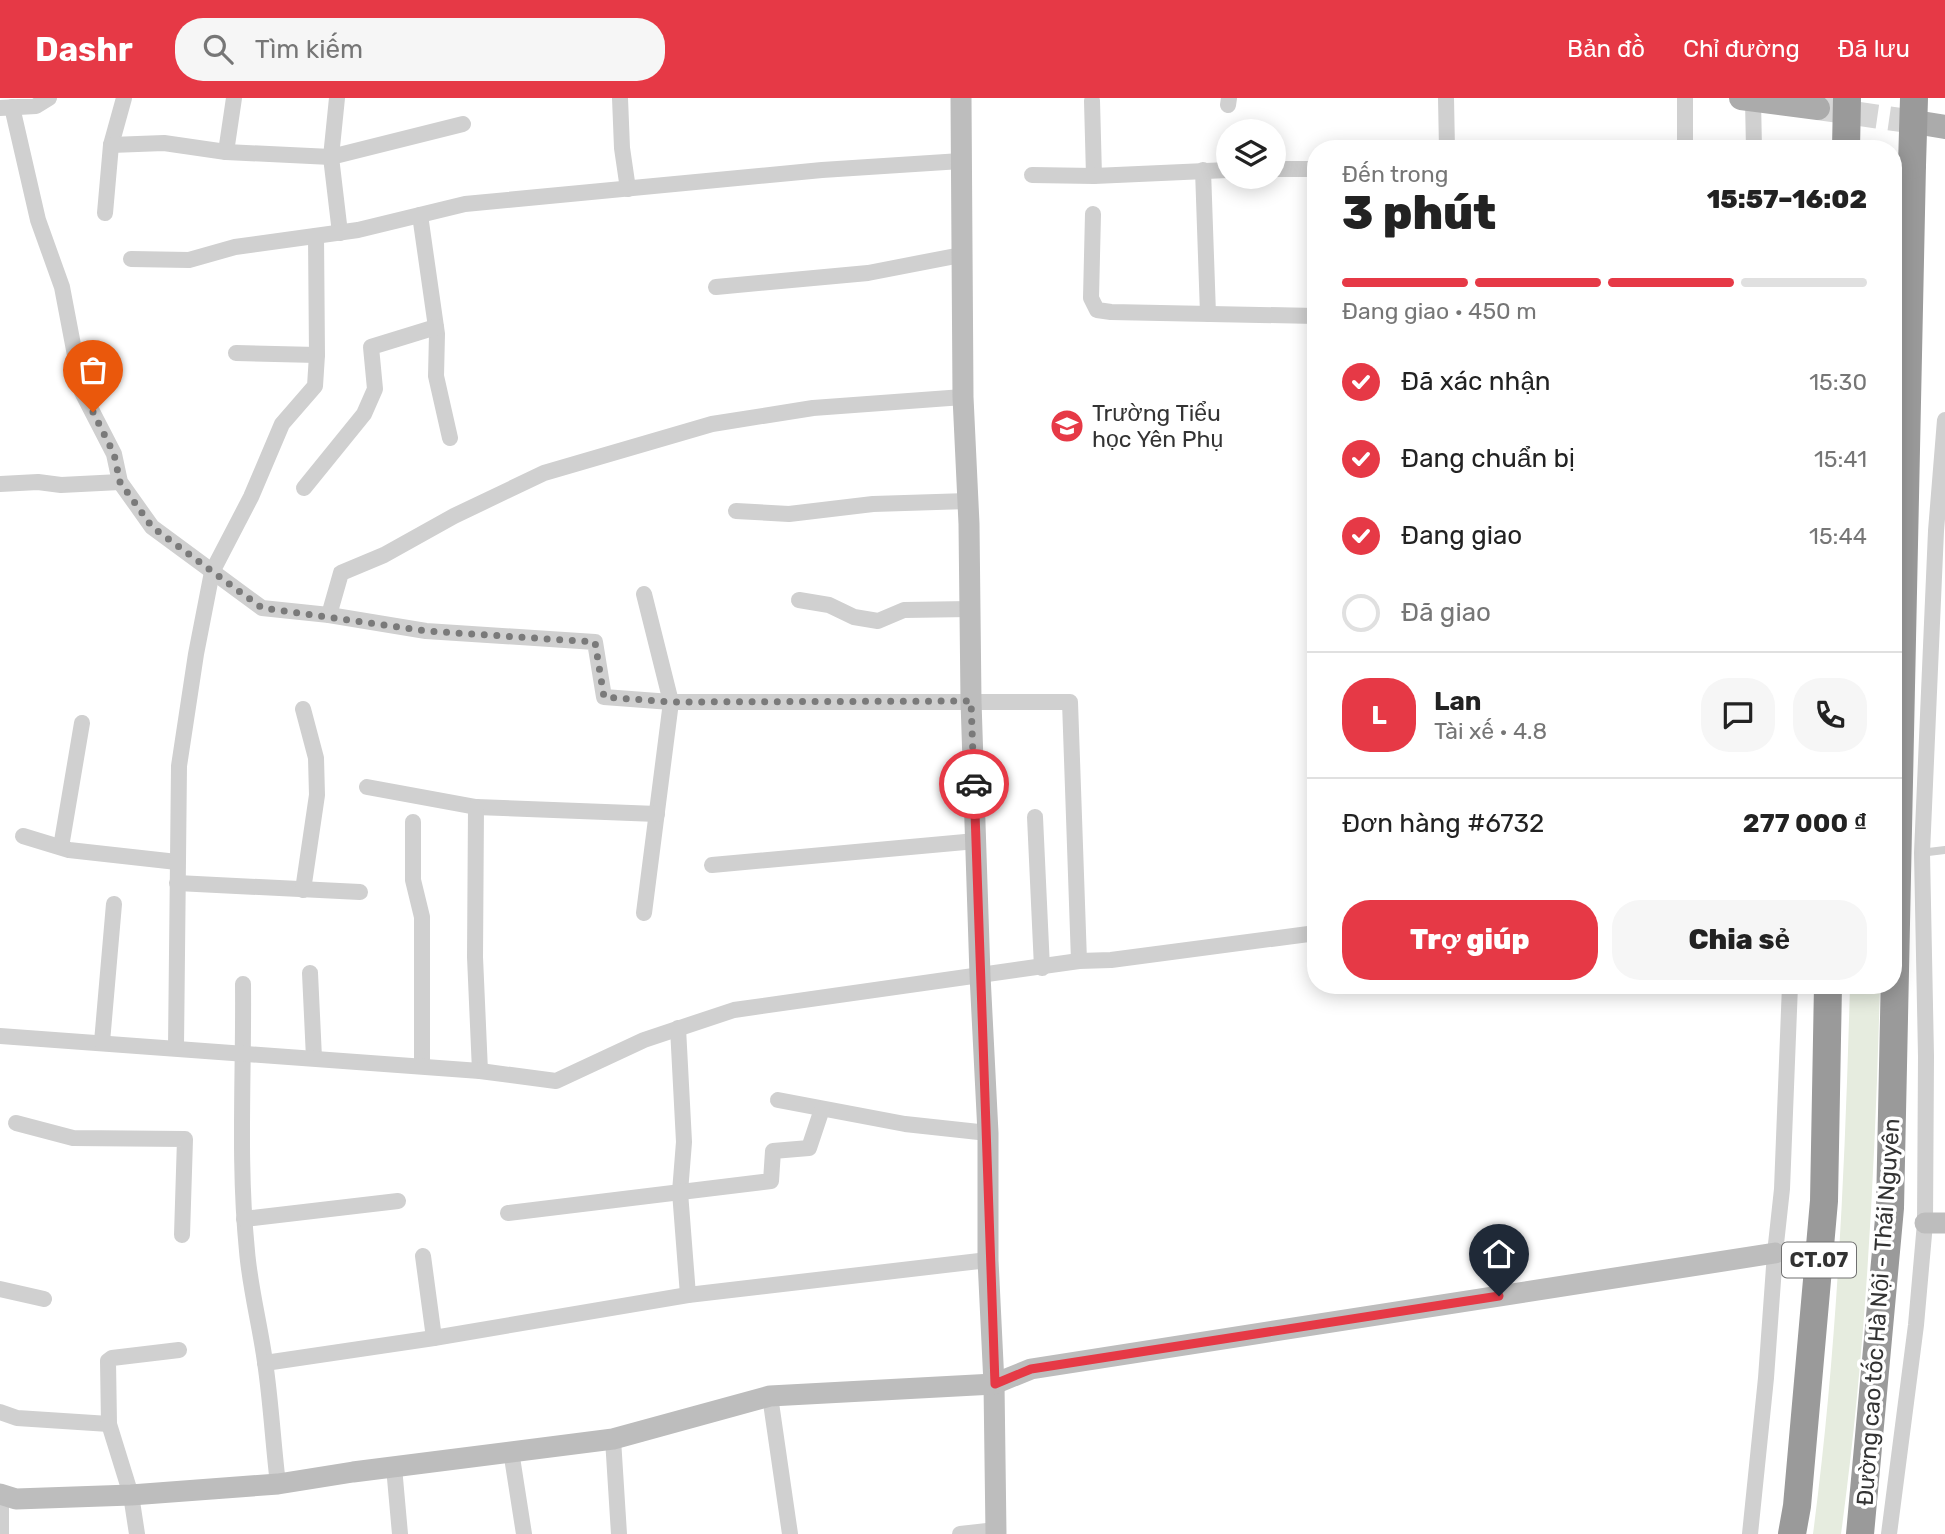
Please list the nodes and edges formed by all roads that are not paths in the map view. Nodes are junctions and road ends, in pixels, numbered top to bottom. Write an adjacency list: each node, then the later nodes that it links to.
1 (49, 98): 12 (street)
2 (124, 98): 21 (street)
3 (234, 98): 22 (street)
4 (337, 98): 23 (street)
5 (620, 98): 31 (street)
6 (961, 98): 24 (street)
7 (1446, 98): 17 (street)
8 (1685, 98): 18 (street)
9 (1847, 98): 20 (highway, bridge)
10 (1747, 99): 13 (main road); 19 (street)
11 (1092, 101): 30 (street)
12 (6, 108): 48 (street)
13 (1818, 108)
14 (1914, 110): 16 (main road); 58 (highway, Đường cao tốc Hà Nội - Thái Nguyên / CT.07, bridge)
15 (463, 124): 23 (street)
16 (1945, 127)
17 (1447, 140)
18 (1685, 140)
19 (1753, 140)
20 (1846, 140)
21 (111, 145): 22 (street); 32 (street)
22 (226, 152): 23 (street)
23 (331, 157): 35 (street)
24 (961, 161): 31 (street); 37 (street)
25 (1286, 169): 26 (street)
26 (1307, 169)
27 (1203, 170): 28 (street); 30 (street); 40 (street)
28 (1216, 170)
29 (1032, 175): 30 (street)
30 (1094, 176)
31 (628, 189): 34 (street)
32 (105, 213)
33 (1093, 214): 40 (street)
34 (420, 215): 35 (street); 42 (street)
35 (340, 233): 36 (street)
36 (316, 236): 38 (street); 44 (street)
37 (961, 256): 39 (street); 45 (street)
38 (131, 259)
39 (716, 287)
40 (1208, 314): 41 (street)
41 (1307, 316)
42 (436, 327): 47 (street); 50 (street)
43 (236, 353): 44 (street)
44 (317, 355): 53 (street)
45 (963, 397): 51 (street); 57 (street)
46 (1945, 420): 72 (street)
47 (450, 438)
48 (120, 482): 49 (street); 53 (street)
49 (0, 484)
50 (304, 488)
51 (968, 501): 52 (street); 56 (street)
52 (736, 511)
53 (212, 572): 57 (street); 73 (street)
54 (644, 594): 60 (street)
55 (799, 600): 56 (street)
56 (970, 609): 59 (street)
57 (330, 615): 60 (street)
58 (1902, 639)
59 (971, 701): 60 (street); 69 (street); 81 (street)
60 (671, 702): 65 (street)
61 (303, 709): 76 (street)
62 (82, 723): 70 (street)
63 (366, 787): 64 (street)
64 (476, 807): 65 (street); 96 (street)
65 (657, 814): 79 (street)
66 (1035, 817): 82 (street)
67 (413, 822): 95 (street)
68 (23, 836): 70 (street)
69 (976, 841): 74 (street); 84 (street)
70 (61, 847): 73 (street)
71 (1945, 849): 72 (lane)
72 (1919, 853): 105 (street)
73 (177, 862): 75 (street)
74 (712, 865)
75 (177, 883): 76 (street); 92 (street)
76 (303, 890): 77 (street)
77 (360, 892)
78 (114, 904): 91 (street)
79 (645, 913)
80 (1307, 934): 81 (street)
81 (1079, 961): 82 (street)
82 (1042, 968): 84 (street)
83 (310, 973): 94 (street)
84 (980, 975): 89 (street); 100 (street)
85 (243, 984): 93 (street)
86 (1790, 994): 107 (street)
87 (1828, 994): 135 (highway, CT.07)
88 (1895, 994): 136 (highway, Đường cao tốc Hà Nội - Thái Nguyên / CT.07, bridge)
89 (678, 1028): 96 (street); 101 (street)
90 (0, 1036): 91 (street)
91 (102, 1042): 92 (street)
92 (176, 1047): 93 (street)
93 (244, 1053): 94 (street); 104 (street)
94 (314, 1058): 95 (street)
95 (422, 1066): 96 (street)
96 (480, 1070)
97 (778, 1100): 98 (street)
98 (822, 1109): 100 (street); 101 (street)
99 (16, 1123): 106 (street)
100 (988, 1133): 109 (street)
101 (680, 1192): 103 (street); 111 (street)
102 (398, 1201): 104 (street)
103 (508, 1213)
104 (244, 1219): 115 (street)
105 (1935, 1223): 137 (street)
106 (183, 1235)
107 (1774, 1253): 116 (street); 134 (street)
108 (423, 1256): 113 (street)
109 (989, 1260): 111 (street); 116 (street)
110 (0, 1289): 112 (street)
111 (688, 1295): 113 (street)
112 (44, 1299)
113 (433, 1338): 115 (street)
114 (179, 1350): 119 (street)
115 (265, 1363): 123 (street)
116 (995, 1384): 117 (street); 126 (street)
117 (769, 1396): 120 (street); 132 (street)
118 (0, 1412): 119 (street)
119 (109, 1423): 125 (street)
120 (613, 1439): 121 (street); 131 (street)
121 (511, 1451): 122 (street); 130 (street)
122 (394, 1466): 123 (street); 129 (street)
123 (278, 1484): 125 (street)
124 (1, 1494): 125 (street); 127 (street)
125 (131, 1495): 128 (street)
126 (996, 1532): 133 (street)
127 (1, 1534)
128 (137, 1534)
129 (400, 1534)
130 (524, 1534)
131 (619, 1534)
132 (790, 1534)
133 (960, 1534)
134 (1750, 1534)
135 (1792, 1534)
136 (1860, 1534)
137 (1889, 1534)

